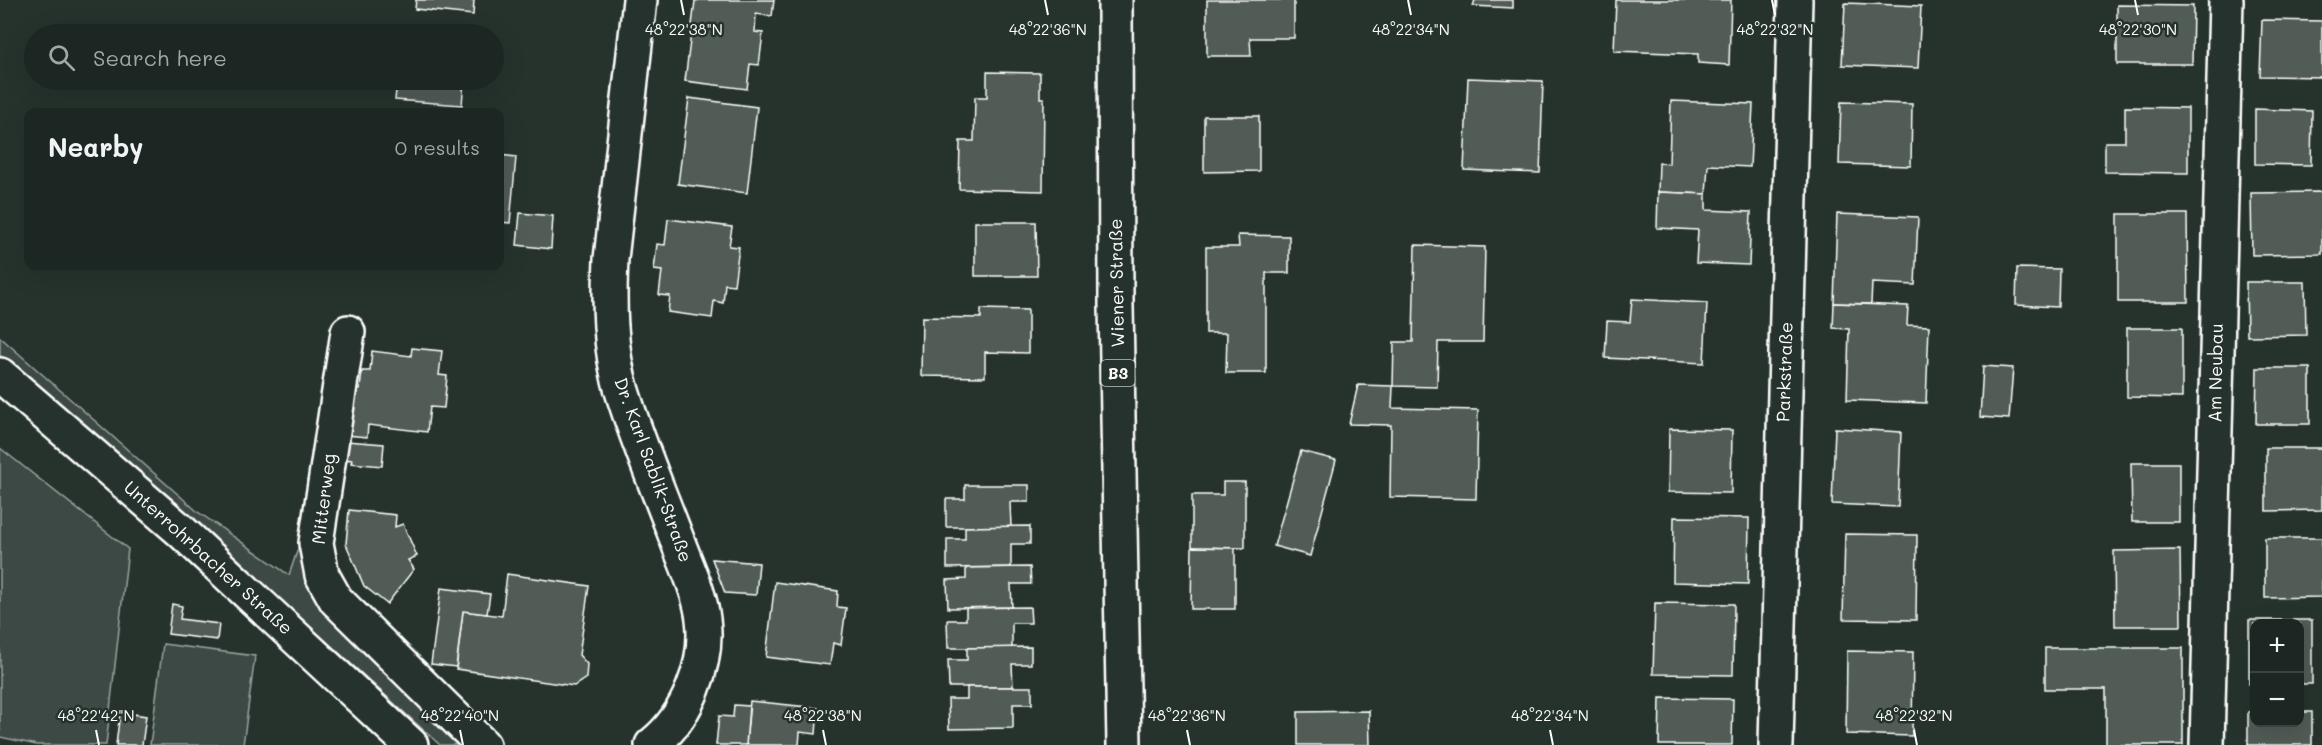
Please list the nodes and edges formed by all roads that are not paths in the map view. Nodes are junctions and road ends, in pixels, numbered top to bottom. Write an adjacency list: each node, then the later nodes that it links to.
1 (640, 0): 9 (street, Dr. Karl Sablik-Straße)
2 (1115, 0): 10 (street, Wiener Straße / B3)
3 (1796, 0): 11 (street, Parkstraße)
4 (2226, 0): 12 (street, Am Neubau)
5 (348, 332): 8 (street, Mitterweg)
6 (0, 375): 7 (street, Unterrohrbacher Straße)
7 (411, 745)
8 (483, 745)
9 (652, 745)
10 (1124, 745)
11 (1776, 745)
12 (2206, 745)

